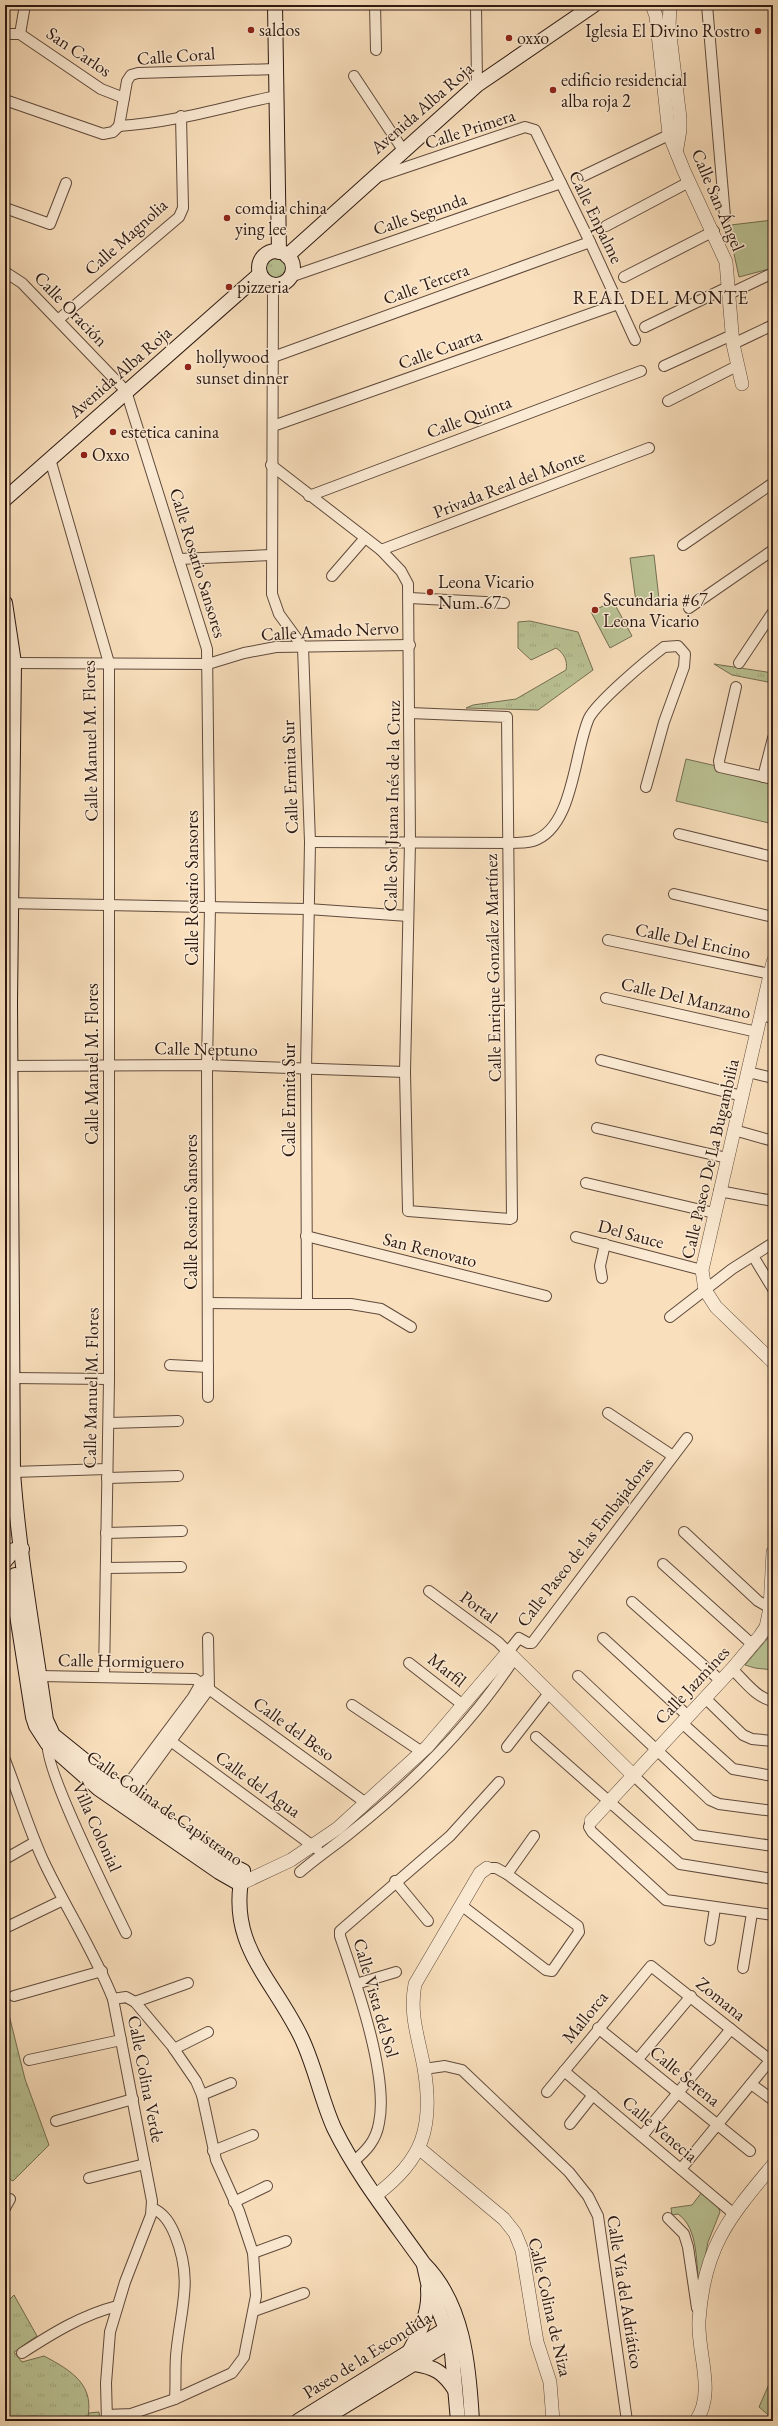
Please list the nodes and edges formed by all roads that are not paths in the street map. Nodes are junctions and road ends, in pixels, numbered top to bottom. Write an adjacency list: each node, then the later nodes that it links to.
1 (25, 5): 10 (street, San Carlos)
2 (275, 5): 12 (main road)
3 (375, 5): 11 (street)
4 (476, 5): 14 (street)
5 (594, 5): 14 (main road, Avenida Alba Roja)
6 (652, 5): 21 (street, Calle San Ángel)
7 (670, 5): 21 (street, Calle San Ángel)
8 (707, 5): 29 (street)
9 (5, 34): 10 (street)
10 (20, 34): 16 (street, San Carlos)
11 (376, 50)
12 (276, 69): 15 (main road); 16 (street, Calle Coral)
13 (354, 76): 22 (street)
14 (477, 85): 22 (main road, Avenida Alba Roja)
15 (276, 96): 18 (street); 33 (main road)
16 (124, 98): 19 (street, Calle Coral)
17 (5, 100): 19 (street)
18 (182, 116): 19 (street); 42 (street, Calle Magnolia)
19 (119, 126)
20 (535, 130): 24 (street, Calle Primera); 27 (street, Calle Enpalme)
21 (675, 132): 23 (street); 25 (street, Calle San Ángel)
22 (403, 150): 24 (main road, Avenida Alba Roja)
23 (583, 176)
24 (370, 180): 33 (main road, Avenida Alba Roja)
25 (689, 182): 30 (street); 31 (street, Calle San Ángel)
26 (66, 183): 28 (street)
27 (561, 183): 32 (street, Calle Enpalme); 37 (street, Calle Segunda)
28 (5, 208)
29 (725, 217)
30 (606, 226)
31 (714, 231): 38 (street); 40 (street, Calle San Ángel)
32 (590, 242): 41 (street, Calle Enpalme); 47 (street, Calle Tercera)
33 (283, 254): 36 (main road); 37 (main road)
34 (5, 272): 42 (street, Calle Oración)
35 (773, 273): 40 (street)
36 (260, 274): 39 (main road); 52 (main road, Avenida Alba Roja)
37 (290, 277): 39 (main road)
38 (624, 277)
39 (273, 285): 47 (street)
40 (729, 290): 44 (street); 46 (street, Calle San Ángel)
41 (618, 304): 45 (street, Calle Enpalme); 54 (street, Calle Cuarta)
42 (59, 319): 52 (street, Calle Oración)
43 (773, 325): 46 (street)
44 (645, 327)
45 (635, 340)
46 (733, 340): 48 (street); 49 (street, Calle San Ángel)
47 (273, 357): 54 (street)
48 (664, 366)
49 (737, 366): 51 (street, Calle San Ángel); 53 (street)
50 (641, 371): 59 (street, Calle Quinta)
51 (742, 384)
52 (126, 391): 56 (main road, Avenida Alba Roja); 66 (street, Calle Rosario Sansores)
53 (668, 401)
54 (273, 426): 57 (street)
55 (649, 448): 63 (street, Privada Real del Monte)
56 (50, 459): 60 (main road, Avenida Alba Roja); 76 (street, Calle Manuel M. Flores)
57 (271, 465): 59 (street, Calle Sor Juana Inés de la Cruz); 65 (street)
58 (773, 483): 62 (street)
59 (309, 496): 61 (street, Calle Sor Juana Inés de la Cruz)
60 (5, 499)
61 (365, 538): 63 (street, Calle Sor Juana Inés de la Cruz); 67 (street)
62 (683, 545)
63 (382, 550): 68 (street, Calle Sor Juana Inés de la Cruz)
64 (773, 550): 71 (street)
65 (272, 555): 66 (street); 74 (street)
66 (179, 559): 78 (street, Calle Rosario Sansores)
67 (332, 576)
68 (410, 598): 70 (street); 73 (street, Calle Sor Juana Inés de la Cruz)
69 (5, 603): 75 (main road, Calle Colina de Capistrano)
70 (504, 603)
71 (689, 608)
72 (773, 612): 77 (street)
73 (410, 644): 74 (street, Calle Amado Nervo); 81 (street, Calle Sor Juana Inés de la Cruz)
74 (303, 647): 78 (street, Calle Amado Nervo); 89 (street, Calle Ermita Sur)
75 (14, 663): 76 (street, Calle Amado Nervo); 80 (main road, Calle Colina de Capistrano)
76 (109, 663): 78 (street, Calle Amado Nervo); 95 (street, Calle Manuel M. Flores)
77 (739, 663)
78 (208, 664): 96 (street, Calle Rosario Sansores)
79 (736, 687): 84 (street)
80 (9, 713): 83 (main road, Calle Colina de Capistrano)
81 (410, 713): 90 (street, Calle Sor Juana Inés de la Cruz); 91 (street, Calle Enrique González Martínez)
82 (773, 738): 84 (street)
83 (9, 764): 87 (main road, Calle Colina de Capistrano)
84 (763, 777): 85 (street)
85 (773, 779)
86 (646, 787): 91 (street)
87 (8, 821): 94 (main road, Calle Colina de Capistrano)
88 (679, 834): 92 (street)
89 (310, 842): 90 (street); 97 (street, Calle Ermita Sur)
90 (410, 842): 91 (street); 98 (street, Calle Sor Juana Inés de la Cruz)
91 (509, 843): 123 (street, Calle Enrique González Martínez)
92 (773, 857)
93 (674, 894): 99 (street)
94 (8, 903): 95 (street); 103 (main road, Calle Colina de Capistrano)
95 (109, 906): 96 (street); 107 (street, Calle Manuel M. Flores)
96 (210, 907): 97 (street); 108 (street, Calle Rosario Sansores)
97 (308, 909): 98 (street); 110 (street, Calle Ermita Sur)
98 (408, 916): 111 (street, Calle Sor Juana Inés de la Cruz)
99 (773, 917)
100 (608, 940): 101 (street, Calle Del Encino)
101 (772, 968): 104 (street, Calle Paseo De La Bugambilia)
102 (606, 998): 105 (street, Calle Del Manzano)
103 (8, 1003): 109 (main road, Calle Colina de Capistrano)
104 (767, 1016): 105 (street, Calle Paseo De La Bugambilia)
105 (757, 1032): 112 (street, Calle Paseo De La Bugambilia)
106 (601, 1060): 114 (street)
107 (109, 1064): 108 (street, Calle Neptuno); 109 (street, Calle Neptuno); 144 (street, Calle Manuel M. Flores)
108 (207, 1065): 110 (street, Calle Neptuno); 136 (street, Calle Rosario Sansores)
109 (8, 1066): 116 (main road, Calle Colina de Capistrano)
110 (306, 1069): 111 (street, Calle Neptuno); 125 (street, Calle Ermita Sur)
111 (405, 1072): 123 (street, Calle Sor Juana Inés de la Cruz)
112 (748, 1072): 113 (street); 114 (street, Calle Paseo De La Bugambilia)
113 (773, 1078)
114 (742, 1096): 117 (street, Calle Paseo De La Bugambilia)
115 (597, 1128): 119 (street)
116 (8, 1130): 130 (main road, Calle Colina de Capistrano)
117 (734, 1130): 118 (street); 119 (street, Calle Paseo De La Bugambilia)
118 (773, 1141)
119 (727, 1158): 121 (street, Calle Paseo De La Bugambilia)
120 (586, 1183): 124 (street)
121 (719, 1191): 122 (street); 124 (street, Calle Paseo De La Bugambilia)
122 (773, 1201)
123 (409, 1212)
124 (714, 1213): 131 (street, Calle Paseo De La Bugambilia)
125 (306, 1236): 135 (street, San Renovato); 137 (street, Calle Ermita Sur)
126 (576, 1237): 128 (street, Del Sauce)
127 (773, 1243): 129 (street)
128 (605, 1244): 131 (street, Del Sauce); 132 (street)
129 (753, 1256): 133 (street); 134 (street)
130 (9, 1263): 143 (main road, Calle Colina de Capistrano)
131 (702, 1270): 134 (street, Calle Paseo De La Bugambilia)
132 (602, 1278)
133 (773, 1289)
134 (705, 1290): 138 (street); 140 (street, Calle Paseo De La Bugambilia)
135 (546, 1296)
136 (208, 1303): 137 (street); 142 (street, Calle Rosario Sansores)
137 (307, 1304): 139 (street)
138 (670, 1317)
139 (411, 1327)
140 (773, 1362)
141 (170, 1365): 142 (street)
142 (208, 1367): 145 (street, Calle Rosario Sansores)
143 (12, 1378): 144 (street); 151 (main road, Calle Colina de Capistrano)
144 (109, 1379): 148 (street, Calle Manuel M. Flores)
145 (208, 1397)
146 (608, 1413): 150 (street)
147 (178, 1421): 148 (street)
148 (109, 1423): 152 (street, Calle Manuel M. Flores)
149 (687, 1438): 150 (street, Calle Paseo de las Embajadoras)
150 (674, 1456): 171 (street, Calle Paseo de las Embajadoras)
151 (13, 1472): 152 (street); 157 (main road, Calle Colina de Capistrano)
152 (107, 1473): 153 (street); 156 (street, Calle Manuel M. Flores)
153 (178, 1476)
154 (182, 1531): 156 (street)
155 (684, 1532): 167 (street)
156 (106, 1534): 162 (street, Calle Manuel M. Flores)
157 (18, 1546): 159 (main road); 165 (main road, Calle Colina de Capistrano)
158 (773, 1552): 167 (street, Calle Jazmines)
159 (5, 1562)
160 (663, 1564): 170 (street)
161 (181, 1567): 162 (street)
162 (106, 1568): 176 (street, Calle Manuel M. Flores)
163 (5, 1585): 165 (main road)
164 (429, 1591): 171 (street, Portal)
165 (21, 1597): 174 (main road, Calle Colina de Capistrano); 186 (main road, Calle Colina de Capistrano)
166 (632, 1602): 177 (street)
167 (770, 1608): 170 (street, Calle Jazmines)
168 (208, 1638): 178 (street)
169 (603, 1638): 184 (street)
170 (753, 1645): 173 (street, Calle Jazmines)
171 (511, 1656): 179 (street); 182 (street, Calle Paseo de las Embajadoras); 204 (street)
172 (409, 1662): 182 (street, Marfil)
173 (732, 1669): 177 (street, Calle Jazmines); 181 (street)
174 (40, 1676): 176 (street, Calle Hormiguero); 186 (main road, Calle Colina de Capistrano)
175 (578, 1676): 190 (street)
176 (104, 1677): 178 (street, Calle Hormiguero)
177 (721, 1681): 180 (street, Calle Jazmines)
178 (205, 1686): 188 (street); 196 (street); 198 (street, Calle del Beso)
179 (549, 1693): 189 (street); 193 (street)
180 (705, 1698): 184 (street, Calle Jazmines); 187 (street)
181 (773, 1701)
182 (463, 1704): 191 (street, Calle Paseo de las Embajadoras)
183 (352, 1705): 191 (street)
184 (685, 1720): 190 (street, Calle Jazmines); 194 (street)
185 (536, 1737): 197 (street)
186 (50, 1739): 196 (main road, Calle Colina de Capistrano); 219 (street, Villa Colonial)
187 (773, 1741)
188 (172, 1742): 196 (street); 204 (street, Calle del Agua)
189 (507, 1747)
190 (657, 1749): 193 (street, Calle Jazmines); 199 (street)
191 (422, 1752): 198 (street, Calle Paseo de las Embajadoras)
192 (5, 1760): 202 (street, Calle Colina Verde)
193 (633, 1775): 197 (street, Calle Jazmines); 203 (street)
194 (773, 1776)
195 (499, 1782): 211 (street, Calle Vista del Sol)
196 (123, 1799): 209 (main road, Calle Colina de Capistrano)
197 (609, 1800): 200 (street, Calle Jazmines); 210 (street)
198 (366, 1803): 204 (street, Calle Paseo de las Embajadoras)
199 (773, 1811)
200 (591, 1820): 214 (street)
201 (534, 1836): 208 (street)
202 (35, 1842): 205 (street); 212 (street, Calle Colina Verde)
203 (773, 1846)
204 (318, 1850): 207 (street); 209 (street, Calle Paseo de las Embajadoras)
205 (5, 1858)
206 (487, 1868): 208 (street); 213 (street)
207 (300, 1872)
208 (507, 1874): 213 (street)
209 (246, 1878): 257 (main road, Calle Colina de Capistrano)
210 (773, 1880)
211 (395, 1881): 217 (street); 226 (street, Calle Vista del Sol)
212 (63, 1900): 218 (street); 223 (street, Calle Colina Verde)
213 (461, 1905): 239 (street)
214 (715, 1908): 215 (street); 220 (street)
215 (752, 1913): 216 (street); 222 (street)
216 (773, 1916)
217 (428, 1921)
218 (5, 1928)
219 (126, 1933)
220 (710, 1940)
221 (651, 1966): 228 (street, Zomana); 231 (street, Mallorca)
222 (743, 1968)
223 (102, 1971): 227 (street); 229 (street, Calle Colina Verde)
224 (396, 1972): 226 (street)
225 (188, 1983): 230 (street)
226 (356, 1984): 257 (street, Calle Vista del Sol)
227 (14, 1996)
228 (691, 1996): 232 (street, Zomana); 238 (street)
229 (113, 1999): 230 (street); 234 (street, Calle Colina Verde)
230 (135, 2002): 235 (street)
231 (598, 2028): 238 (street, Calle Serena); 240 (street, Mallorca)
232 (730, 2029): 236 (street, Zomana); 244 (street)
233 (208, 2032): 235 (street)
234 (121, 2040): 237 (street); 247 (street, Calle Colina Verde)
235 (174, 2049): 245 (street)
236 (772, 2059): 242 (street)
237 (29, 2060)
238 (638, 2060): 244 (street, Calle Serena)
239 (424, 2069): 254 (street); 291 (street, Calle Vía del Adriático)
240 (564, 2070): 243 (street, Mallorca); 246 (street, Calle Venecia)
241 (231, 2083): 245 (street)
242 (751, 2084): 248 (street); 251 (street)
243 (547, 2092)
244 (678, 2093): 251 (street, Calle Serena); 253 (street)
245 (202, 2095): 255 (street)
246 (593, 2095): 250 (street); 253 (street, Calle Venecia)
247 (133, 2099): 249 (street); 258 (street, Calle Colina Verde)
248 (773, 2100)
249 (56, 2122)
250 (570, 2124)
251 (717, 2124): 256 (street, Calle Serena); 260 (street)
252 (253, 2135): 255 (street)
253 (642, 2136): 260 (street, Calle Venecia)
254 (420, 2149): 263 (street); 290 (street, Calle Colina de Niza)
255 (213, 2151): 265 (street)
256 (750, 2151)
257 (352, 2162): 263 (main road, Calle Colina de Capistrano)
258 (145, 2164): 261 (street); 267 (street, Calle Colina Verde)
259 (773, 2165): 268 (street)
260 (681, 2169): 268 (street, Calle Venecia)
261 (89, 2178)
262 (267, 2186): 265 (street)
263 (376, 2195): 272 (main road, Calle Colina de Capistrano)
264 (10, 2199): 266 (street)
265 (234, 2202): 271 (street)
266 (5, 2208)
267 (152, 2208): 275 (street, Calle Colina Verde); 283 (street)
268 (734, 2214): 277 (street)
269 (668, 2218): 277 (street)
270 (286, 2241): 271 (street)
271 (253, 2253): 276 (street)
272 (424, 2264): 273 (main road, Calle Colina de Capistrano); 278 (main road, Calle Colina de Capistrano)
273 (428, 2283): 278 (main road, Calle Colina de Capistrano); 281 (main road)
274 (304, 2293): 276 (street)
275 (117, 2306): 280 (street); 285 (street, Calle Colina Verde)
276 (254, 2311): 283 (street)
277 (699, 2322): 284 (street)
278 (451, 2325): 279 (main road, Calle Colina de Capistrano); 281 (main road, Paseo de la Escondida)
279 (456, 2339): 281 (main road, Paseo de la Escondida); 282 (main road, Calle Colina de Capistrano); 289 (main road, Calle Colina de Capistrano)
280 (22, 2353)
281 (412, 2359): 282 (main road); 286 (main road, Paseo de la Escondida); 287 (main road, Paseo de la Escondida)
282 (456, 2390): 288 (main road, Calle Colina de Capistrano)
283 (175, 2399): 285 (street)
284 (699, 2417)
285 (107, 2418)
286 (298, 2421)
287 (320, 2421)
288 (458, 2421)
289 (472, 2421)
290 (553, 2421)
291 (627, 2421)

